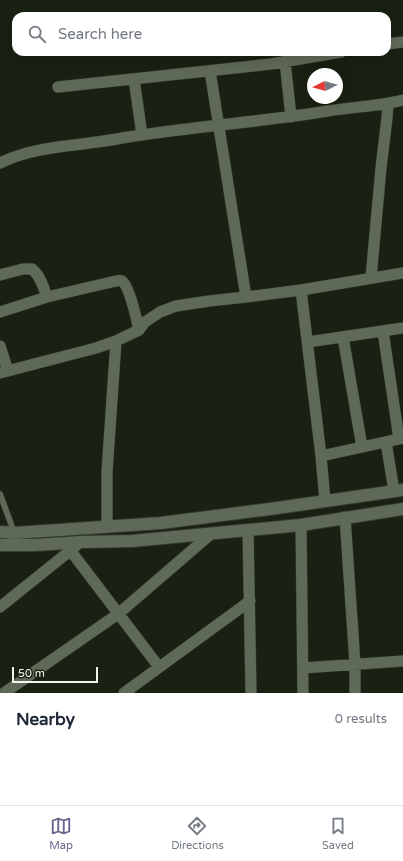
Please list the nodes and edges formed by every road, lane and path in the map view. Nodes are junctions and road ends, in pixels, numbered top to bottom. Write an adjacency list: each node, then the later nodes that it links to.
1 (403, 42): 2 (street)
2 (391, 44)
3 (316, 56): 4 (street)
4 (285, 61): 5 (street); 10 (street)
5 (210, 70): 6 (street); 11 (street)
6 (134, 79): 7 (street); 12 (street)
7 (58, 87)
8 (403, 100): 9 (street)
9 (388, 103): 10 (street); 16 (street)
10 (291, 117): 11 (street)
11 (218, 125): 12 (street); 19 (street)
12 (142, 135): 13 (street)
13 (0, 163)
14 (403, 273): 16 (street)
15 (0, 275): 18 (street)
16 (372, 278): 17 (street)
17 (301, 290): 19 (street); 26 (street)
18 (47, 297): 20 (street); 22 (street)
19 (246, 297): 22 (street)
20 (0, 312)
21 (403, 328): 23 (street)
22 (139, 330): 25 (street)
23 (383, 330): 24 (street); 29 (street)
24 (343, 337): 26 (street); 31 (street)
25 (116, 341): 28 (street); 39 (street)
26 (308, 342): 32 (street)
27 (0, 346): 28 (street)
28 (4, 372)
29 (401, 438): 30 (street)
30 (386, 442): 31 (street); 33 (street)
31 (362, 447): 32 (street)
32 (321, 456): 35 (street)
33 (399, 491): 35 (main road)
34 (0, 494): 42 (lane)
35 (325, 502): 39 (main road)
36 (403, 509): 37 (main road)
37 (345, 518): 38 (main road); 51 (street)
38 (301, 525): 40 (main road); 53 (street)
39 (107, 526): 42 (main road)
40 (248, 530): 43 (main road); 47 (street)
41 (0, 532): 42 (main road)
42 (14, 532)
43 (212, 533): 44 (main road); 49 (street)
44 (81, 542): 45 (main road); 46 (street)
45 (0, 545)
46 (70, 550): 48 (street); 49 (street)
47 (250, 601): 52 (street); 56 (street)
48 (0, 607)
49 (118, 614): 52 (street); 54 (street)
50 (403, 661): 51 (street)
51 (355, 664): 53 (street); 58 (street)
52 (159, 667): 55 (street)
53 (303, 668): 57 (street)
54 (4, 693)
55 (124, 693)
56 (251, 693)
57 (303, 693)
58 (355, 693)

